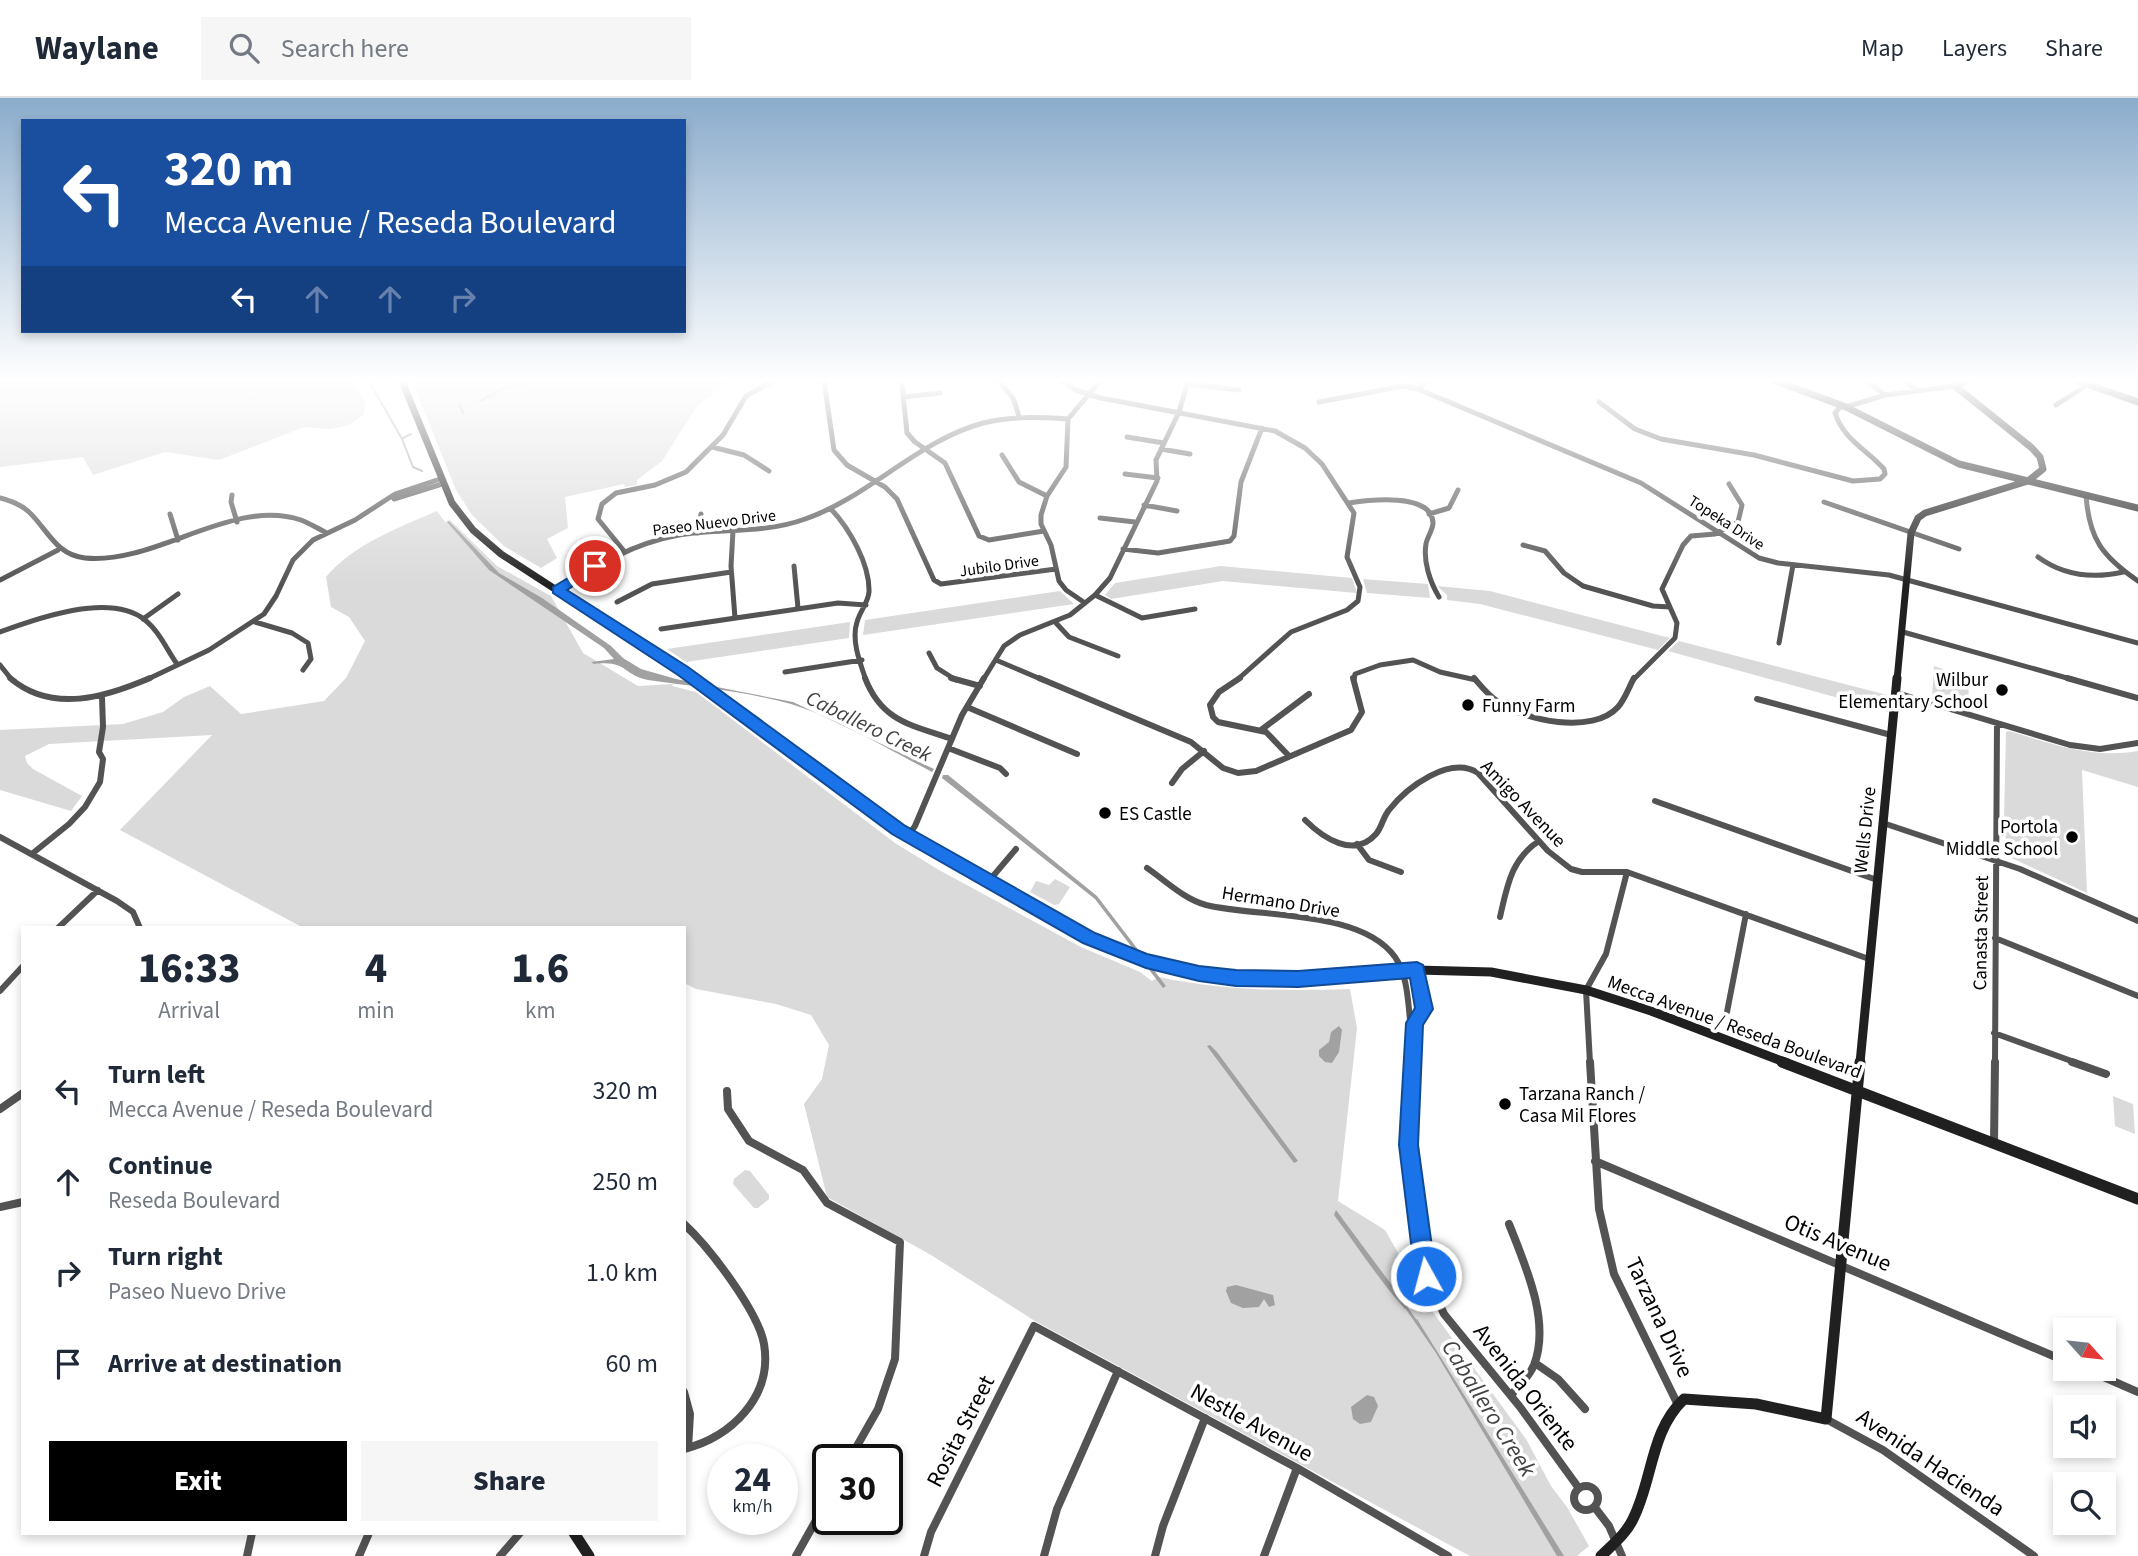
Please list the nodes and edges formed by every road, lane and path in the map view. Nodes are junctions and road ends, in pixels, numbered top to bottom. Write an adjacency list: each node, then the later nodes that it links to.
1 (428, 449): 23 (main road, Mecca Avenue / Reseda Boulevard)
2 (710, 449): 53 (street)
3 (720, 449): 18 (street)
4 (834, 449): 21 (street, Jubilo Drive)
5 (927, 449): 21 (street, Paseo Nuevo Drive); 43 (street)
6 (1067, 449): 28 (street)
7 (1162, 449): 20 (street)
8 (1173, 449): 16 (street)
9 (1254, 449): 50 (street)
10 (1305, 449): 31 (street)
11 (1561, 449): 46 (street, Topeka Drive)
12 (1706, 449): 13 (street)
13 (1858, 449)
14 (1929, 449): 22 (main road)
15 (2030, 449): 22 (main road)
16 (1190, 454)
17 (1002, 455): 28 (street)
18 (769, 471)
19 (1125, 474): 20 (street)
20 (1158, 478): 32 (street)
21 (876, 481): 34 (street, Paseo Nuevo Drive); 57 (street, Jubilo Drive)
22 (2028, 481): 27 (main road); 47 (main road)
23 (441, 482): 44 (street); 63 (main road, Mecca Avenue / Reseda Boulevard)
24 (1729, 484): 46 (street)
25 (1458, 489): 38 (street)
26 (232, 495): 40 (street)
27 (2086, 495): 33 (main road); 59 (street)
28 (1047, 496): 43 (street)
29 (0, 498): 52 (street)
30 (1824, 502): 47 (street)
31 (1349, 503): 38 (street); 98 (street)
32 (1144, 505): 35 (street); 41 (street)
33 (2138, 508)
34 (831, 509): 42 (street, Paseo Nuevo Drive); 69 (street)
35 (1177, 511)
36 (170, 514): 48 (street)
37 (701, 514): 45 (street)
38 (1429, 514): 66 (street)
39 (1100, 517): 41 (street)
40 (237, 522): 44 (street); 48 (street)
41 (1135, 522): 50 (street)
42 (733, 531): 45 (street, Paseo Nuevo Drive); 58 (street)
43 (1044, 531): 57 (street)
44 (326, 533): 75 (street)
45 (698, 533): 53 (street, Paseo Nuevo Drive)
46 (1718, 533): 55 (street, Topeka Drive); 70 (street)
47 (1911, 533): 51 (street); 61 (main road, Wells Drive)
48 (178, 540): 52 (street)
49 (1523, 545): 70 (street)
50 (1123, 549): 65 (street)
51 (1959, 549)
52 (58, 550): 60 (street)
53 (624, 551): 63 (street, Paseo Nuevo Drive)
54 (2038, 557): 59 (street)
55 (1793, 565): 61 (street, Topeka Drive); 80 (street)
56 (794, 566): 71 (street)
57 (1056, 569): 68 (street)
58 (732, 572): 67 (street); 73 (street)
59 (2123, 572): 62 (street)
60 (0, 580)
61 (1907, 580): 79 (main road, Wells Drive); 81 (street, Topeka Drive)
62 (2138, 582)
63 (558, 590): 111 (main road, Mecca Avenue / Reseda Boulevard)
64 (178, 594): 74 (street)
65 (1095, 595): 68 (street); 72 (street)
66 (1439, 597)
67 (617, 602)
68 (1085, 603): 76 (street)
69 (866, 605): 71 (street); 84 (street)
70 (1670, 607): 105 (street)
71 (799, 608): 73 (street)
72 (1195, 608)
73 (734, 618): 77 (street)
74 (143, 619): 78 (street); 86 (street)
75 (255, 622): 86 (street); 88 (street)
76 (1056, 623): 83 (street); 85 (street)
77 (660, 629)
78 (0, 632)
79 (1903, 632): 91 (main road, Wells Drive); 94 (street)
80 (1779, 643)
81 (2138, 643)
82 (929, 653): 90 (street)
83 (1118, 656)
84 (862, 660): 89 (street); 100 (street)
85 (996, 660): 90 (street); 103 (street)
86 (177, 664): 93 (street)
87 (0, 665): 93 (street)
88 (303, 670)
89 (785, 672)
90 (979, 686): 96 (street)
91 (1897, 693): 97 (street); 99 (main road, Wells Drive)
92 (1309, 694): 98 (street)
93 (102, 697): 116 (street)
94 (2138, 698)
95 (1757, 699): 99 (street)
96 (967, 707): 100 (street); 104 (street)
97 (1997, 723): 101 (street); 117 (street, Canasta Street)
98 (1261, 730): 105 (street)
99 (1891, 735): 110 (main road, Wells Drive)
100 (952, 739): 102 (street)
101 (2138, 743)
102 (948, 748): 106 (street); 111 (street)
103 (1204, 751): 105 (street); 107 (street)
104 (1077, 754)
105 (1289, 756)
106 (1006, 774)
107 (1172, 783)
108 (1655, 801): 121 (street)
109 (1305, 820): 114 (street)
110 (1883, 823): 117 (street); 121 (main road, Wells Drive)
111 (908, 836): 122 (main road, Mecca Avenue / Reseda Boulevard)
112 (0, 837): 116 (street)
113 (1539, 841): 114 (street, Amigo Avenue); 120 (street, Amigo Avenue); 125 (street)
114 (1357, 844): 119 (street)
115 (1016, 849): 122 (street)
116 (33, 853): 123 (street)
117 (1997, 862): 126 (street); 129 (street, Canasta Street)
118 (1147, 868): 133 (street, Hermano Drive)
119 (1401, 872)
120 (1627, 872): 124 (street, Amigo Avenue); 134 (street)
121 (1877, 880): 130 (main road, Wells Drive)
122 (987, 882): 133 (main road, Mecca Avenue / Reseda Boulevard)
123 (98, 890): 127 (street); 128 (street)
124 (1746, 914): 130 (street, Amigo Avenue); 137 (street)
125 (1500, 917)
126 (2138, 921)
127 (60, 926)
128 (139, 926)
129 (1996, 938): 136 (street); 139 (street, Canasta Street)
130 (1870, 958): 141 (main road, Wells Drive)
131 (21, 968): 135 (street)
132 (1417, 970): 133 (main road, Mecca Avenue / Reseda Boulevard); 134 (main road, Mecca Avenue / Reseda Boulevard); 138 (street, Avenida Oriente)
133 (1401, 971): 138 (street, Avenida Oriente)
134 (1586, 990): 141 (main road, Mecca Avenue / Reseda Boulevard); 146 (street, Tarzana Drive)
135 (0, 991)
136 (2138, 996)
137 (1727, 1012)
138 (1415, 1023): 159 (street, Avenida Oriente)
139 (1994, 1033): 140 (street); 145 (street, Canasta Street)
140 (2106, 1074)
141 (1857, 1090): 145 (main road, Mecca Avenue / Reseda Boulevard); 152 (main road, Wells Drive)
142 (727, 1091): 165 (street)
143 (21, 1094): 144 (street)
144 (0, 1109)
145 (1994, 1143): 147 (main road, Mecca Avenue / Reseda Boulevard)
146 (1595, 1161): 152 (street, Otis Avenue); 161 (street, Tarzana Drive)
147 (2138, 1199)
148 (21, 1202): 149 (street)
149 (0, 1207)
150 (1509, 1224): 155 (street)
151 (686, 1226): 166 (street)
152 (1841, 1264): 154 (street, Otis Avenue); 164 (main road, Wells Drive)
153 (1034, 1326): 156 (street, Nestle Avenue); 181 (street, Rosita Street)
154 (2053, 1356)
155 (1535, 1363): 159 (street); 162 (street)
156 (1118, 1371): 163 (street, Nestle Avenue); 182 (street)
157 (2113, 1381): 158 (street)
158 (2138, 1392)
159 (1511, 1395): 168 (street, Avenida Oriente)
160 (686, 1399): 166 (street)
161 (1677, 1403): 164 (main road, Avenida Hacienda); 175 (main road, Tarzana Drive)
162 (1585, 1409)
163 (1205, 1418): 167 (street, Nestle Avenue); 183 (street)
164 (1826, 1419): 188 (street, Avenida Hacienda)
165 (858, 1444)
166 (686, 1448)
167 (1297, 1468): 184 (street); 185 (street, Nestle Avenue)
168 (1578, 1487): 169 (street, Avenida Oriente); 169 (street, Avenida Oriente)
169 (1595, 1509): 175 (street, Avenida Oriente)
170 (812, 1528): 180 (street)
171 (252, 1535): 176 (street)
172 (368, 1535): 177 (street)
173 (518, 1535): 178 (street)
174 (575, 1535): 179 (main road)
175 (1616, 1543): 186 (main road, Tarzana Drive); 187 (street, Avenida Oriente)
176 (247, 1556)
177 (359, 1556)
178 (500, 1556)
179 (589, 1556)
180 (796, 1556)
181 (924, 1556)
182 (1044, 1556)
183 (1155, 1556)
184 (1264, 1556)
185 (1448, 1556)
186 (1601, 1556)
187 (1622, 1556)
188 (2034, 1556)

